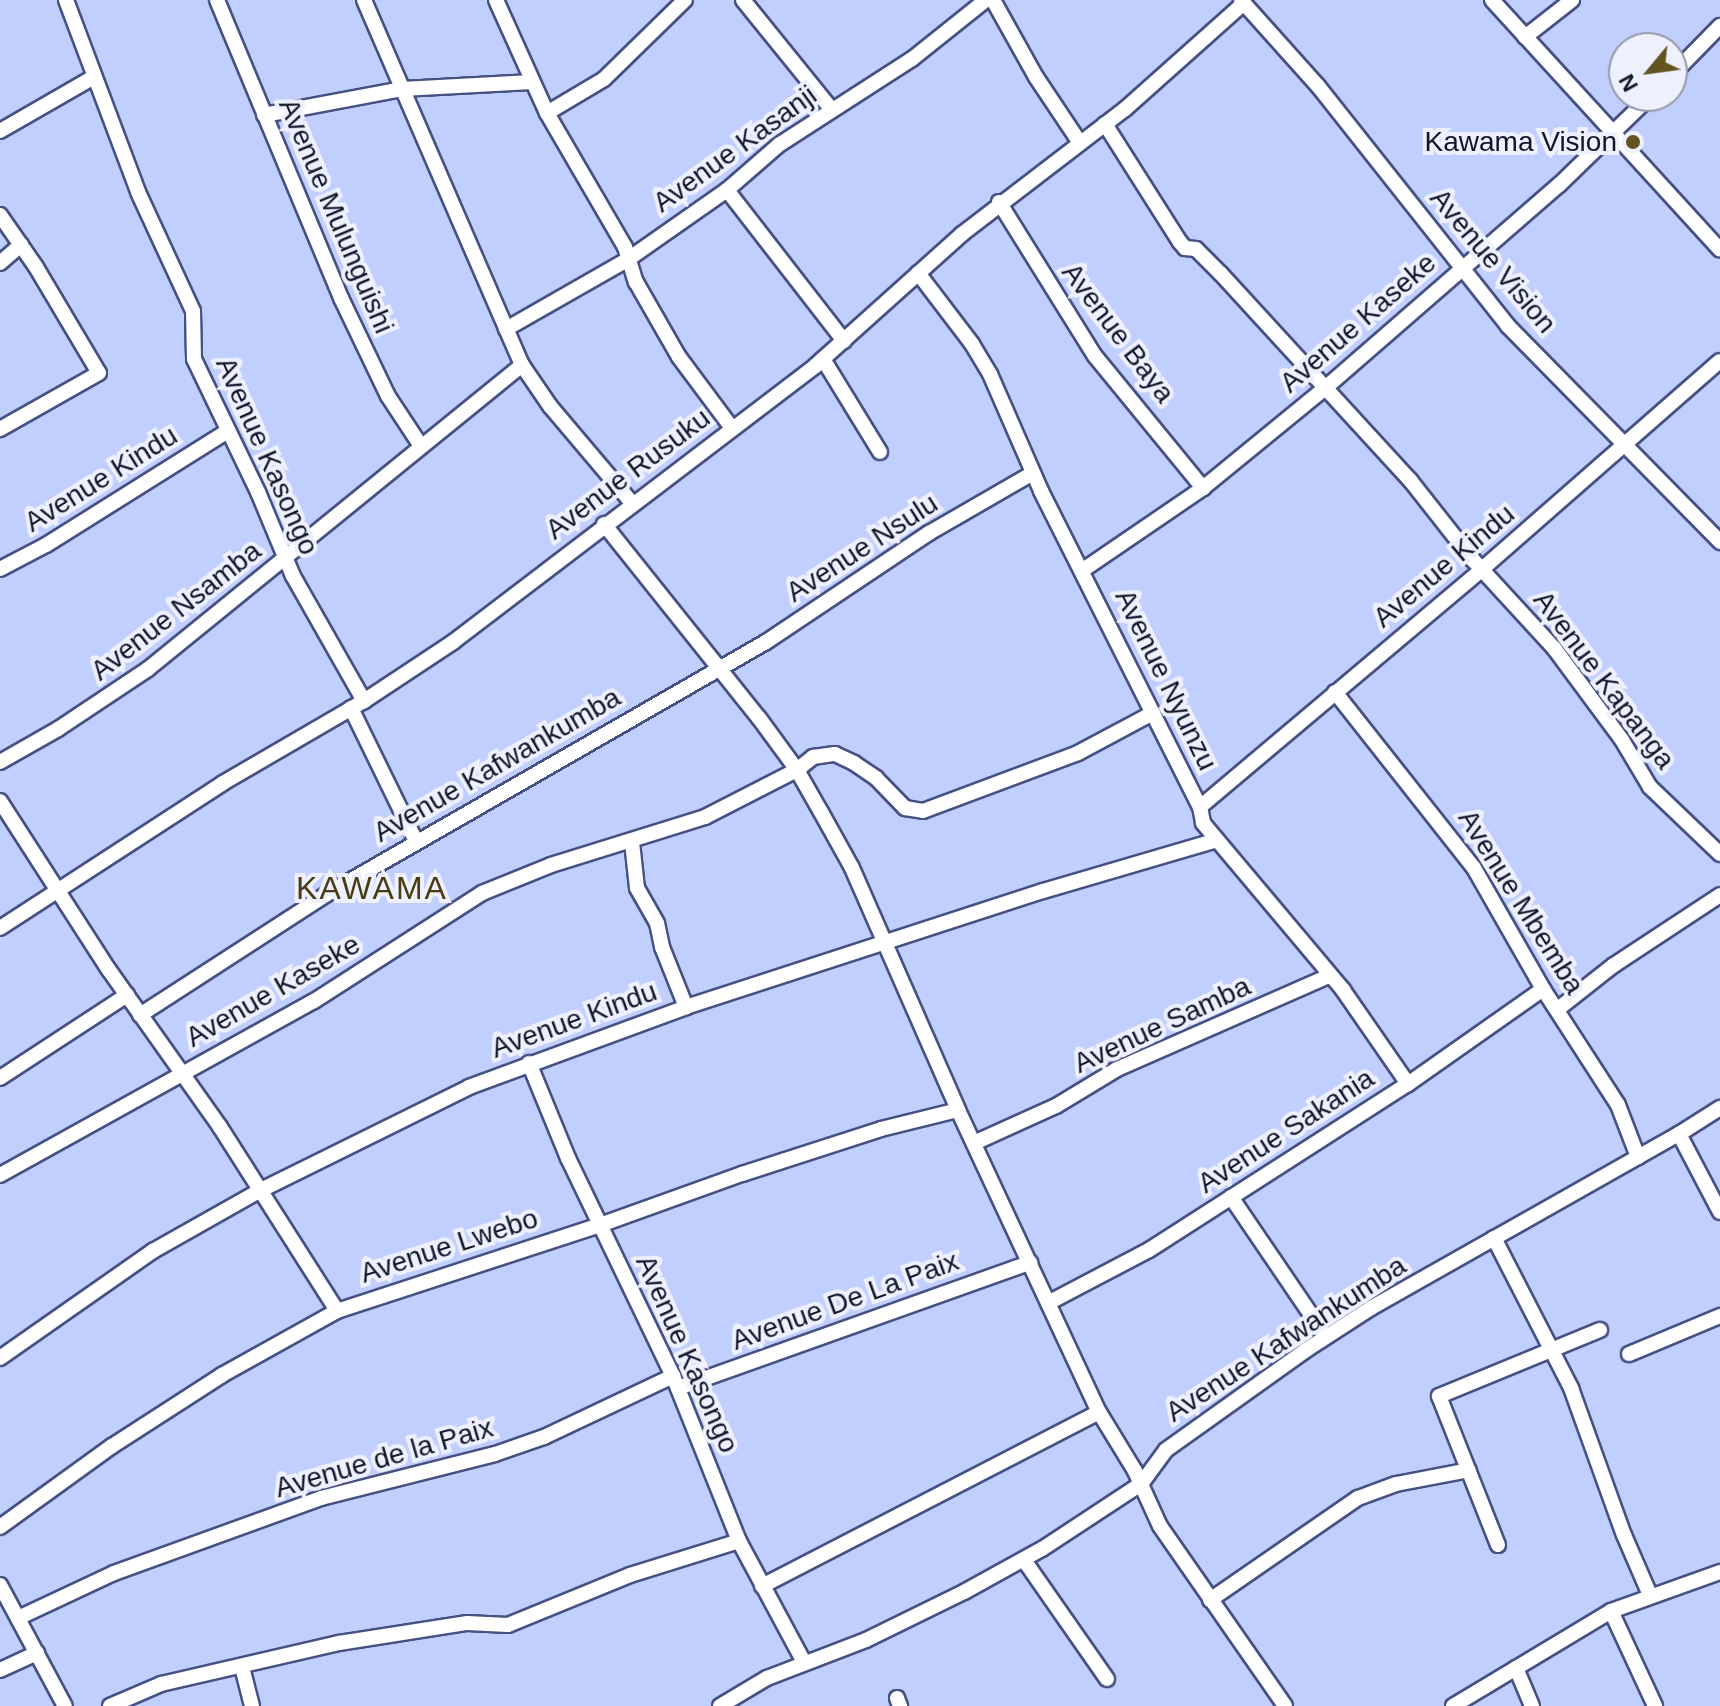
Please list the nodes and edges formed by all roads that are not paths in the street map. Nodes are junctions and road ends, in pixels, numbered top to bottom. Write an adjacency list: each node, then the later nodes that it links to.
1 (66, 0): 15 (street, Avenue Kasongo)
2 (217, 0): 21 (street, Avenue Mulunguishi)
3 (364, 0): 17 (street)
4 (496, 0): 16 (street)
5 (685, 0): 20 (street)
6 (743, 0): 18 (street)
7 (986, 0): 18 (street, Avenue Kasanji)
8 (993, 0): 25 (street)
9 (1492, 0): 13 (street)
10 (1572, 0): 13 (street)
11 (1242, 1): 22 (street, Avenue Rusuku); 33 (street, Avenue Vision)
12 (1720, 26): 14 (street)
13 (1525, 37): 24 (street)
14 (1688, 59)
15 (94, 77): 23 (street); 43 (street, Avenue Kasongo)
16 (532, 82): 17 (street); 20 (street)
17 (402, 89): 21 (street); 35 (street)
18 (832, 110): 26 (street, Avenue Kasanji)
19 (1635, 112): 24 (street, Avenue Kaseke)
20 (547, 113): 31 (street)
21 (264, 115): 45 (street, Avenue Mulunguishi)
22 (1105, 124): 25 (street, Avenue Rusuku); 40 (street, Avenue Kapanga)
23 (0, 131)
24 (1612, 136): 30 (street); 33 (street, Avenue Kaseke)
25 (1080, 143): 27 (street, Avenue Rusuku)
26 (727, 190): 31 (street, Avenue Kasanji); 36 (street)
27 (999, 202): 34 (street, Avenue Rusuku); 48 (street, Avenue Baya)
28 (0, 215): 29 (street)
29 (21, 245): 32 (street); 42 (street)
30 (1720, 250)
31 (627, 260): 35 (street, Avenue Kasanji); 41 (street)
32 (0, 263)
33 (1461, 268): 40 (street, Avenue Kaseke); 44 (street, Avenue Vision)
34 (918, 273): 36 (street, Avenue Rusuku); 47 (street, Avenue Nyunzu)
35 (506, 329): 39 (street)
36 (844, 341): 37 (street, Avenue Rusuku)
37 (823, 359): 41 (street, Avenue Rusuku); 46 (street)
38 (1720, 361): 44 (street, Avenue Kindu)
39 (522, 365): 45 (street, Avenue Nsamba); 49 (street)
40 (1324, 389): 48 (street, Avenue Kaseke); 55 (street, Avenue Kapanga)
41 (732, 428): 49 (street, Avenue Rusuku)
42 (0, 429)
43 (228, 431): 52 (street, Avenue Kasongo); 53 (street, Avenue Kindu)
44 (1623, 445): 51 (street, Avenue Vision); 55 (street, Avenue Kindu)
45 (421, 446): 52 (street, Avenue Nsamba)
46 (880, 452)
47 (1033, 473): 54 (street, Avenue Nyunzu); 56 (street, Avenue Nsulu)
48 (1203, 488): 54 (street, Avenue Kaseke)
49 (632, 503): 50 (street, Avenue Rusuku)
50 (604, 524): 56 (street); 58 (street, Avenue Rusuku)
51 (1720, 542)
52 (285, 560): 58 (street, Avenue Kasongo); 60 (street, Avenue Nsamba)
53 (0, 569)
54 (1083, 570): 59 (street, Avenue Nyunzu)
55 (1481, 570): 57 (street, Avenue Kindu); 67 (street, Avenue Kapanga)
56 (720, 667): 61 (street); 64 (street, Avenue Kafwankumba)
57 (1335, 692): 63 (street, Avenue Kindu); 73 (street, Avenue Mbemba)
58 (358, 705): 64 (street, Avenue Kasongo); 68 (street, Avenue Rusuku)
59 (1153, 713): 61 (street, Avenue Kaseke); 63 (street, Avenue Nyunzu)
60 (0, 762)
61 (797, 770): 66 (street, Avenue Kaseke); 71 (street)
62 (0, 801): 68 (street)
63 (1200, 807): 65 (street, Avenue Nyunzu)
64 (416, 841): 77 (street, Avenue Kafwankumba)
65 (1214, 841): 71 (street, Avenue Kindu); 72 (street, Avenue Nyunzu)
66 (632, 842): 75 (street); 79 (street, Avenue Kaseke)
67 (1720, 854)
68 (57, 892): 70 (street, Avenue Rusuku); 74 (street)
69 (1720, 895): 76 (street)
70 (0, 928)
71 (884, 942): 75 (street, Avenue Kindu); 83 (street)
72 (1329, 976): 81 (street, Avenue Nyunzu); 85 (street, Avenue Samba)
73 (1543, 989): 76 (street, Avenue Mbemba); 81 (street, Avenue Sakania)
74 (127, 995): 77 (street); 80 (street)
75 (686, 1007): 78 (street, Avenue Kindu)
76 (1558, 1009): 86 (street, Avenue Mbemba)
77 (140, 1015): 79 (street)
78 (529, 1063): 88 (street, Avenue Kindu); 91 (street, Avenue Kasongo)
79 (183, 1074): 87 (street, Avenue Kaseke); 88 (street)
80 (0, 1078)
81 (1408, 1084): 89 (street, Avenue Sakania)
82 (1720, 1108): 84 (street, Avenue Kafwankumba)
83 (958, 1110): 85 (street); 91 (street, Avenue Lwebo)
84 (1679, 1134): 86 (street, Avenue Kafwankumba); 90 (street)
85 (974, 1143): 93 (street)
86 (1638, 1157): 92 (street, Avenue Kafwankumba)
87 (0, 1175)
88 (259, 1191): 95 (street); 101 (street, Avenue Kindu)
89 (1231, 1197): 94 (street, Avenue Sakania); 98 (street)
90 (1720, 1212)
91 (600, 1225): 95 (street, Avenue Lwebo); 102 (street, Avenue Kasongo)
92 (1494, 1238): 98 (street, Avenue Kafwankumba); 99 (street)
93 (1030, 1263): 94 (street); 102 (street, Avenue De La Paix)
94 (1048, 1303): 103 (street)
95 (337, 1311): 106 (street, Avenue Lwebo)
96 (1720, 1316): 100 (street)
97 (1600, 1330): 99 (street)
98 (1326, 1337): 105 (street, Avenue Kafwankumba)
99 (1554, 1351): 104 (street); 113 (street)
100 (1629, 1354)
101 (0, 1358)
102 (675, 1382): 107 (street, Avenue Kasongo); 116 (street, Avenue de la Paix)
103 (1099, 1412): 105 (street); 112 (street)
104 (1469, 1470): 108 (street); 114 (street)
105 (1141, 1484): 109 (street, Avenue Kafwankumba); 114 (street)
106 (0, 1527)
107 (739, 1541): 112 (street, Avenue Kasongo); 119 (street)
108 (1498, 1545)
109 (1024, 1560): 118 (street, Avenue Kafwankumba); 122 (street)
110 (1720, 1572): 113 (street)
111 (0, 1585): 116 (street)
112 (762, 1586): 118 (street, Avenue Kasongo)
113 (1650, 1595): 115 (street)
114 (1210, 1600): 127 (street)
115 (1611, 1611): 120 (street); 130 (street)
116 (18, 1618): 117 (street)
117 (37, 1653): 121 (street); 123 (street)
118 (804, 1662): 126 (street, Avenue Kafwankumba)
119 (242, 1667): 124 (street); 125 (street)
120 (1516, 1668): 128 (street); 129 (street)
121 (0, 1670)
122 (1107, 1679)
123 (65, 1706)
124 (110, 1706)
125 (252, 1706)
126 (720, 1706)
127 (1285, 1706)
128 (1453, 1706)
129 (1532, 1706)
130 (1655, 1706)

